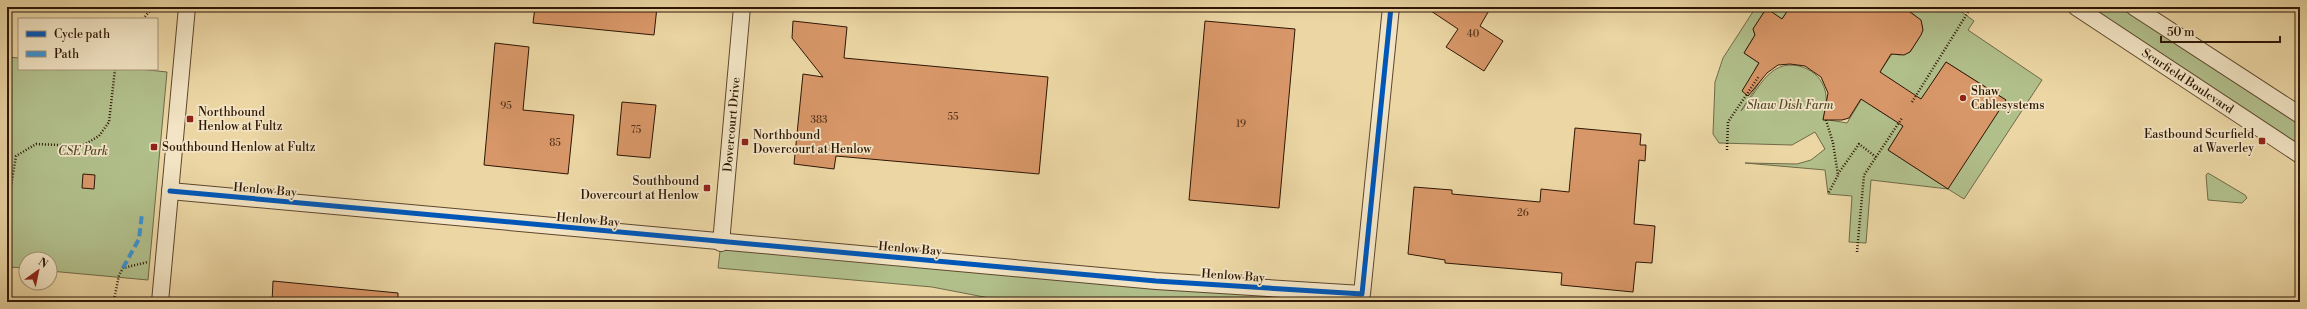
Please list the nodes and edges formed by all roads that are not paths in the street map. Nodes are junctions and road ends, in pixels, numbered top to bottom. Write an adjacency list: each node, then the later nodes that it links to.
1 (188, 7): 8 (street)
2 (742, 7): 9 (street, Dovercourt Drive)
3 (1391, 7): 9 (street, Henlow Bay)
4 (2076, 7): 7 (street, Scurfield Boulevard)
5 (2134, 7): 6 (street)
6 (2300, 115)
7 (2300, 155)
8 (170, 191): 9 (street, Henlow Bay); 10 (street)
9 (721, 243)
10 (160, 302)

